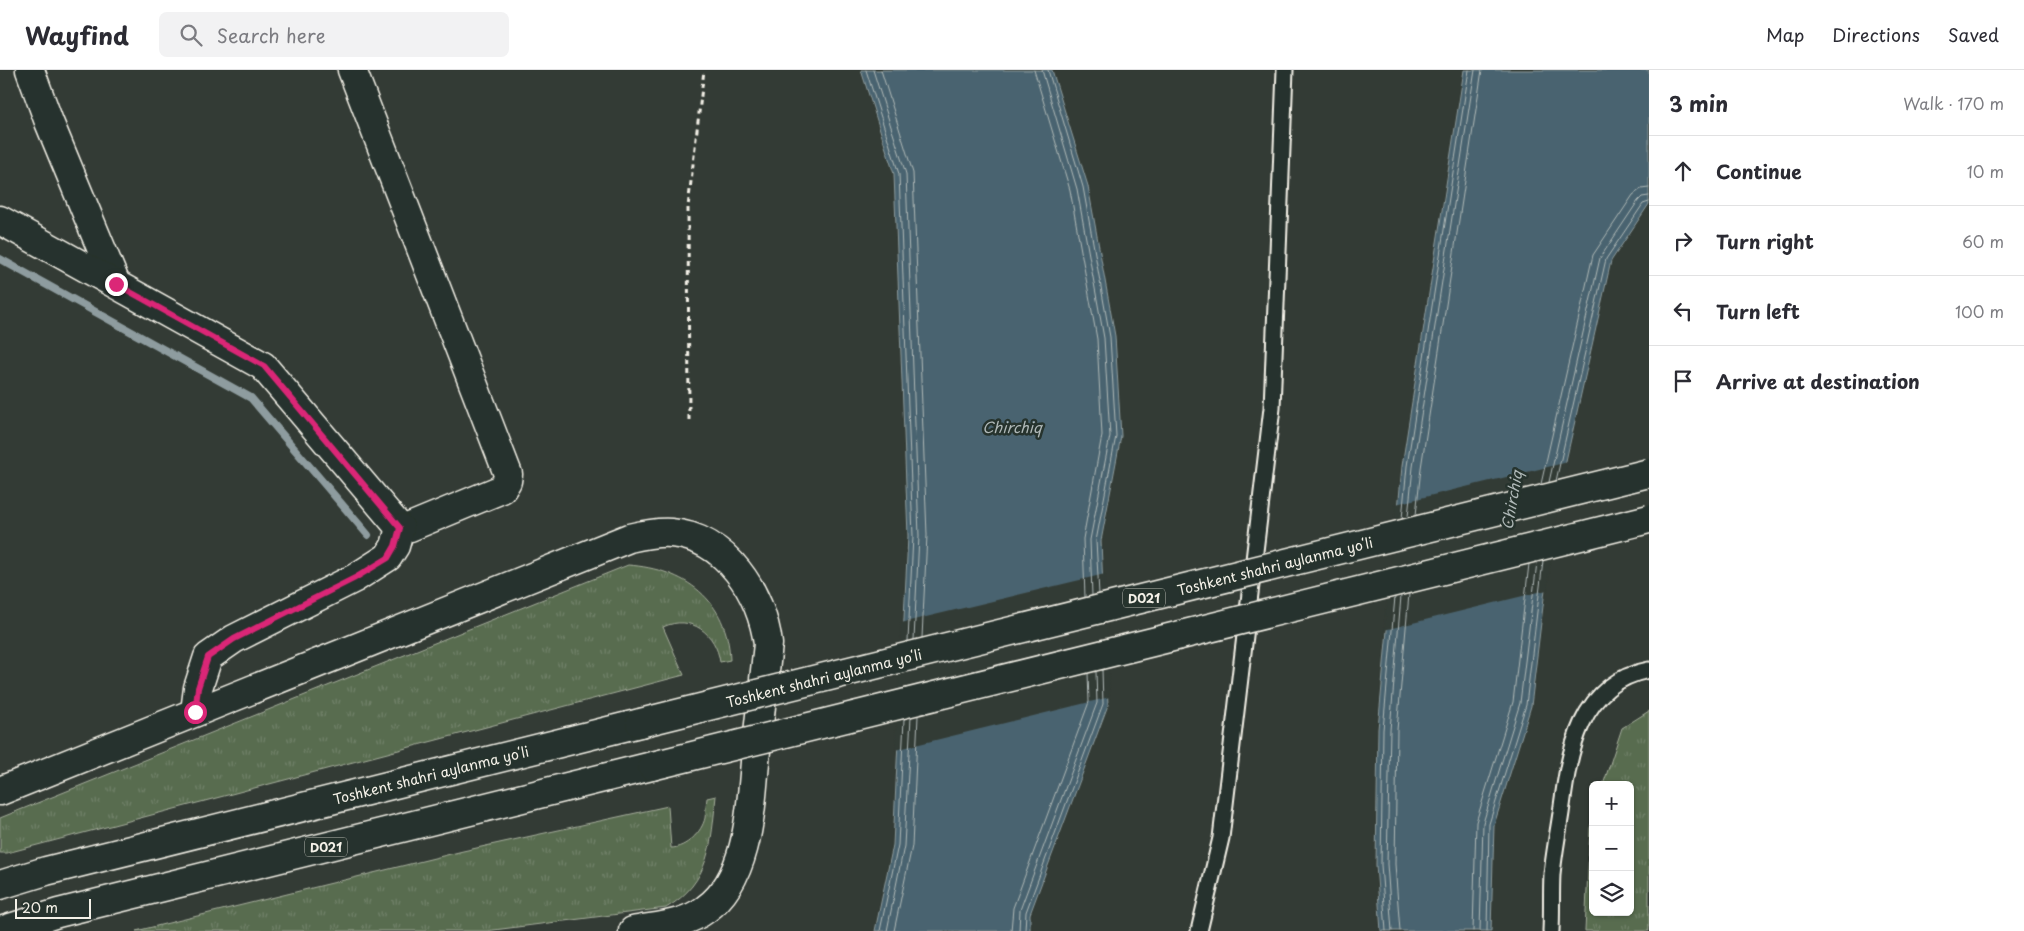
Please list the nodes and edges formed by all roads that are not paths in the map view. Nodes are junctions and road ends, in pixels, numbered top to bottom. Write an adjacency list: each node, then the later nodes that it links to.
1 (30, 70): 5 (main road)
2 (352, 70): 8 (main road)
3 (1285, 70): 20 (lane)
4 (0, 220): 5 (main road)
5 (116, 284): 8 (main road)
6 (1649, 473): 13 (main road, Toshkent shahri aylanma yoʻli / D021, bridge)
7 (1649, 519): 15 (main road, D021, bridge)
8 (400, 528): 10 (main road)
9 (1649, 670): 21 (lane)
10 (195, 712): 11 (main road); 16 (main road)
11 (0, 791)
12 (0, 871): 13 (main road)
13 (46, 871): 14 (main road, Toshkent shahri aylanma yoʻli / D021)
14 (0, 885)
15 (58, 913): 17 (main road, D021); 18 (main road)
16 (663, 928): 19 (main road)
17 (0, 931)
18 (35, 931)
19 (633, 931)
20 (1199, 931)
21 (1551, 931)

